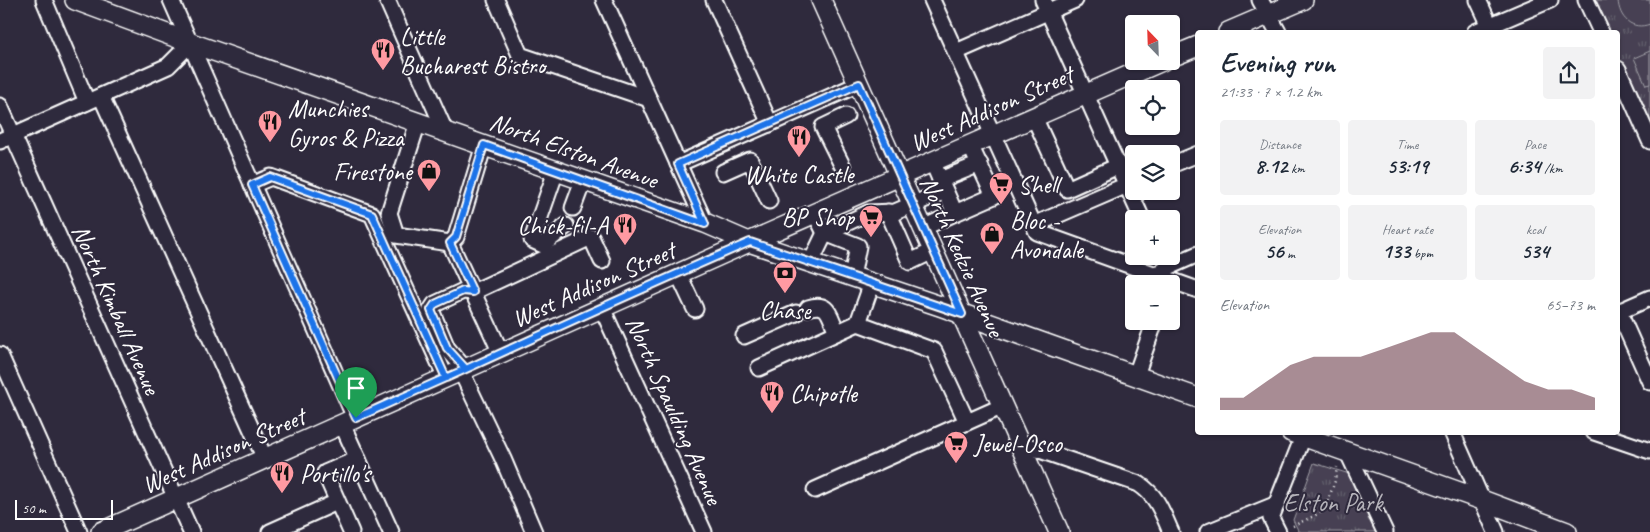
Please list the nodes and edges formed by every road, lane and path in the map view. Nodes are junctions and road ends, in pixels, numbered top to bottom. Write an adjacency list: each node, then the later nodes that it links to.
1 (44, 0): 30 (street)
2 (75, 0): 22 (main road, North Elston Avenue)
3 (172, 0): 22 (street)
4 (372, 0): 15 (street)
5 (496, 0): 31 (street)
6 (604, 0): 31 (street)
7 (714, 0): 36 (street)
8 (822, 0): 28 (main road, North Kedzie Avenue)
9 (932, 0): 24 (street)
10 (1075, 0): 16 (street)
11 (1303, 0): 17 (main road)
12 (1478, 0): 18 (street)
13 (1550, 0): 18 (street)
14 (1586, 0): 21 (street)
15 (388, 3): 37 (street)
16 (1046, 6): 24 (street); 29 (street)
17 (1264, 7): 19 (main road); 20 (street)
18 (1491, 29)
19 (1231, 30)
20 (1277, 30)
21 (1600, 30)
22 (191, 43): 30 (street); 35 (main road, North Elston Avenue); 55 (street)
23 (1195, 47): 25 (main road)
24 (956, 52): 38 (street)
25 (1180, 53)
26 (1141, 70): 29 (main road, West Addison Street)
27 (1620, 74): 40 (street)
28 (859, 84): 36 (street); 52 (main road, North Kedzie Avenue)
29 (1086, 94): 34 (main road, West Addison Street); 48 (street)
30 (94, 99): 39 (street); 108 (street)
31 (649, 99): 46 (street)
32 (0, 106): 39 (street, North Kimball Avenue)
33 (846, 116): 49 (street)
34 (1034, 117): 38 (main road, West Addison Street); 48 (street)
35 (418, 122): 37 (main road, North Elston Avenue); 72 (street)
36 (770, 124): 46 (street)
37 (445, 131): 42 (main road, North Elston Avenue)
38 (993, 135): 41 (main road, West Addison Street); 67 (street)
39 (6, 138): 112 (street, North Kimball Avenue)
40 (1650, 141)
41 (970, 144): 45 (main road, West Addison Street); 47 (street)
42 (484, 145): 50 (main road, North Elston Avenue); 72 (street)
43 (1195, 155): 44 (street)
44 (1180, 161)
45 (932, 162): 52 (main road, West Addison Street); 57 (street)
46 (678, 164): 66 (street)
47 (980, 164): 57 (street); 65 (street)
48 (1118, 166): 53 (street)
49 (843, 167)
50 (556, 171): 54 (main road, North Elston Avenue); 68 (street)
51 (723, 172): 59 (street)
52 (900, 176): 58 (main road, West Addison Street); 60 (main road, North Kedzie Avenue)
53 (1125, 176)
54 (584, 180): 61 (street); 66 (main road, North Elston Avenue)
55 (252, 185): 96 (street); 101 (street)
56 (1125, 185): 67 (street)
57 (942, 186): 60 (street); 65 (street)
58 (859, 194): 63 (main road, West Addison Street); 64 (street)
59 (769, 201)
60 (913, 205): 62 (street); 69 (main road, North Kedzie Avenue)
61 (573, 208)
62 (888, 212): 64 (street); 73 (street)
63 (816, 213): 70 (street); 71 (main road, West Addison Street)
64 (868, 213): 70 (street)
65 (955, 213): 69 (street)
66 (705, 224): 71 (main road, North Elston Avenue)
67 (1034, 225): 77 (street)
68 (566, 226)
69 (923, 228): 73 (main road, North Kedzie Avenue)
70 (825, 233): 76 (street); 79 (street)
71 (750, 242): 76 (main road, North Elston Avenue); 78 (main road, West Addison Street)
72 (450, 243): 82 (street)
73 (933, 251): 87 (main road, North Kedzie Avenue)
74 (1195, 256): 77 (street)
75 (602, 260): 82 (street)
76 (811, 262): 79 (main road, North Elston Avenue)
77 (1165, 272): 81 (street)
78 (678, 273): 84 (main road, West Addison Street); 85 (street)
79 (852, 277): 80 (main road, North Elston Avenue)
80 (872, 283): 87 (main road, North Elston Avenue); 89 (street)
81 (1195, 288)
82 (473, 292): 93 (street); 96 (street)
83 (1650, 298): 86 (street)
84 (602, 308): 93 (main road, West Addison Street); 124 (street, North Spaulding Avenue)
85 (694, 309)
86 (1620, 310)
87 (962, 314): 97 (main road, North Elston Avenue); 100 (main road, North Kedzie Avenue)
88 (1620, 315): 98 (street)
89 (858, 323): 91 (street); 102 (street)
90 (1152, 330): 97 (street)
91 (837, 332): 92 (street); 95 (street)
92 (744, 336)
93 (501, 353): 96 (main road, West Addison Street)
94 (0, 355): 117 (street)
95 (759, 368)
96 (457, 373): 101 (main road, West Addison Street); 123 (street)
97 (1136, 375): 99 (main road, North Elston Avenue)
98 (1650, 382)
99 (1195, 397)
100 (1003, 406): 102 (street); 106 (main road, North Kedzie Avenue)
101 (349, 421): 108 (main road, West Addison Street); 109 (street)
102 (967, 422): 111 (street)
103 (1297, 435): 110 (main road); 115 (street)
104 (1453, 435): 113 (street)
105 (1603, 435): 107 (street)
106 (1019, 443): 125 (main road, North Kedzie Avenue); 126 (street)
107 (1650, 451)
108 (265, 459): 112 (main road, West Addison Street)
109 (358, 459): 114 (street); 122 (street)
110 (1343, 460): 113 (main road); 116 (path); 129 (street)
111 (815, 490)
112 (176, 499): 118 (main road, West Addison Street); 119 (street, North Kimball Avenue)
113 (1482, 500): 130 (street); 131 (main road)
114 (338, 502): 120 (street); 121 (street)
115 (1277, 504): 127 (street); 128 (street)
116 (1293, 526)
117 (79, 532)
118 (101, 532)
119 (191, 532)
120 (270, 532)
121 (350, 532)
122 (391, 532)
123 (534, 532)
124 (704, 532)
125 (1059, 532)
126 (1170, 532)
127 (1208, 532)
128 (1278, 532)
129 (1385, 532)
130 (1496, 532)
131 (1567, 532)

